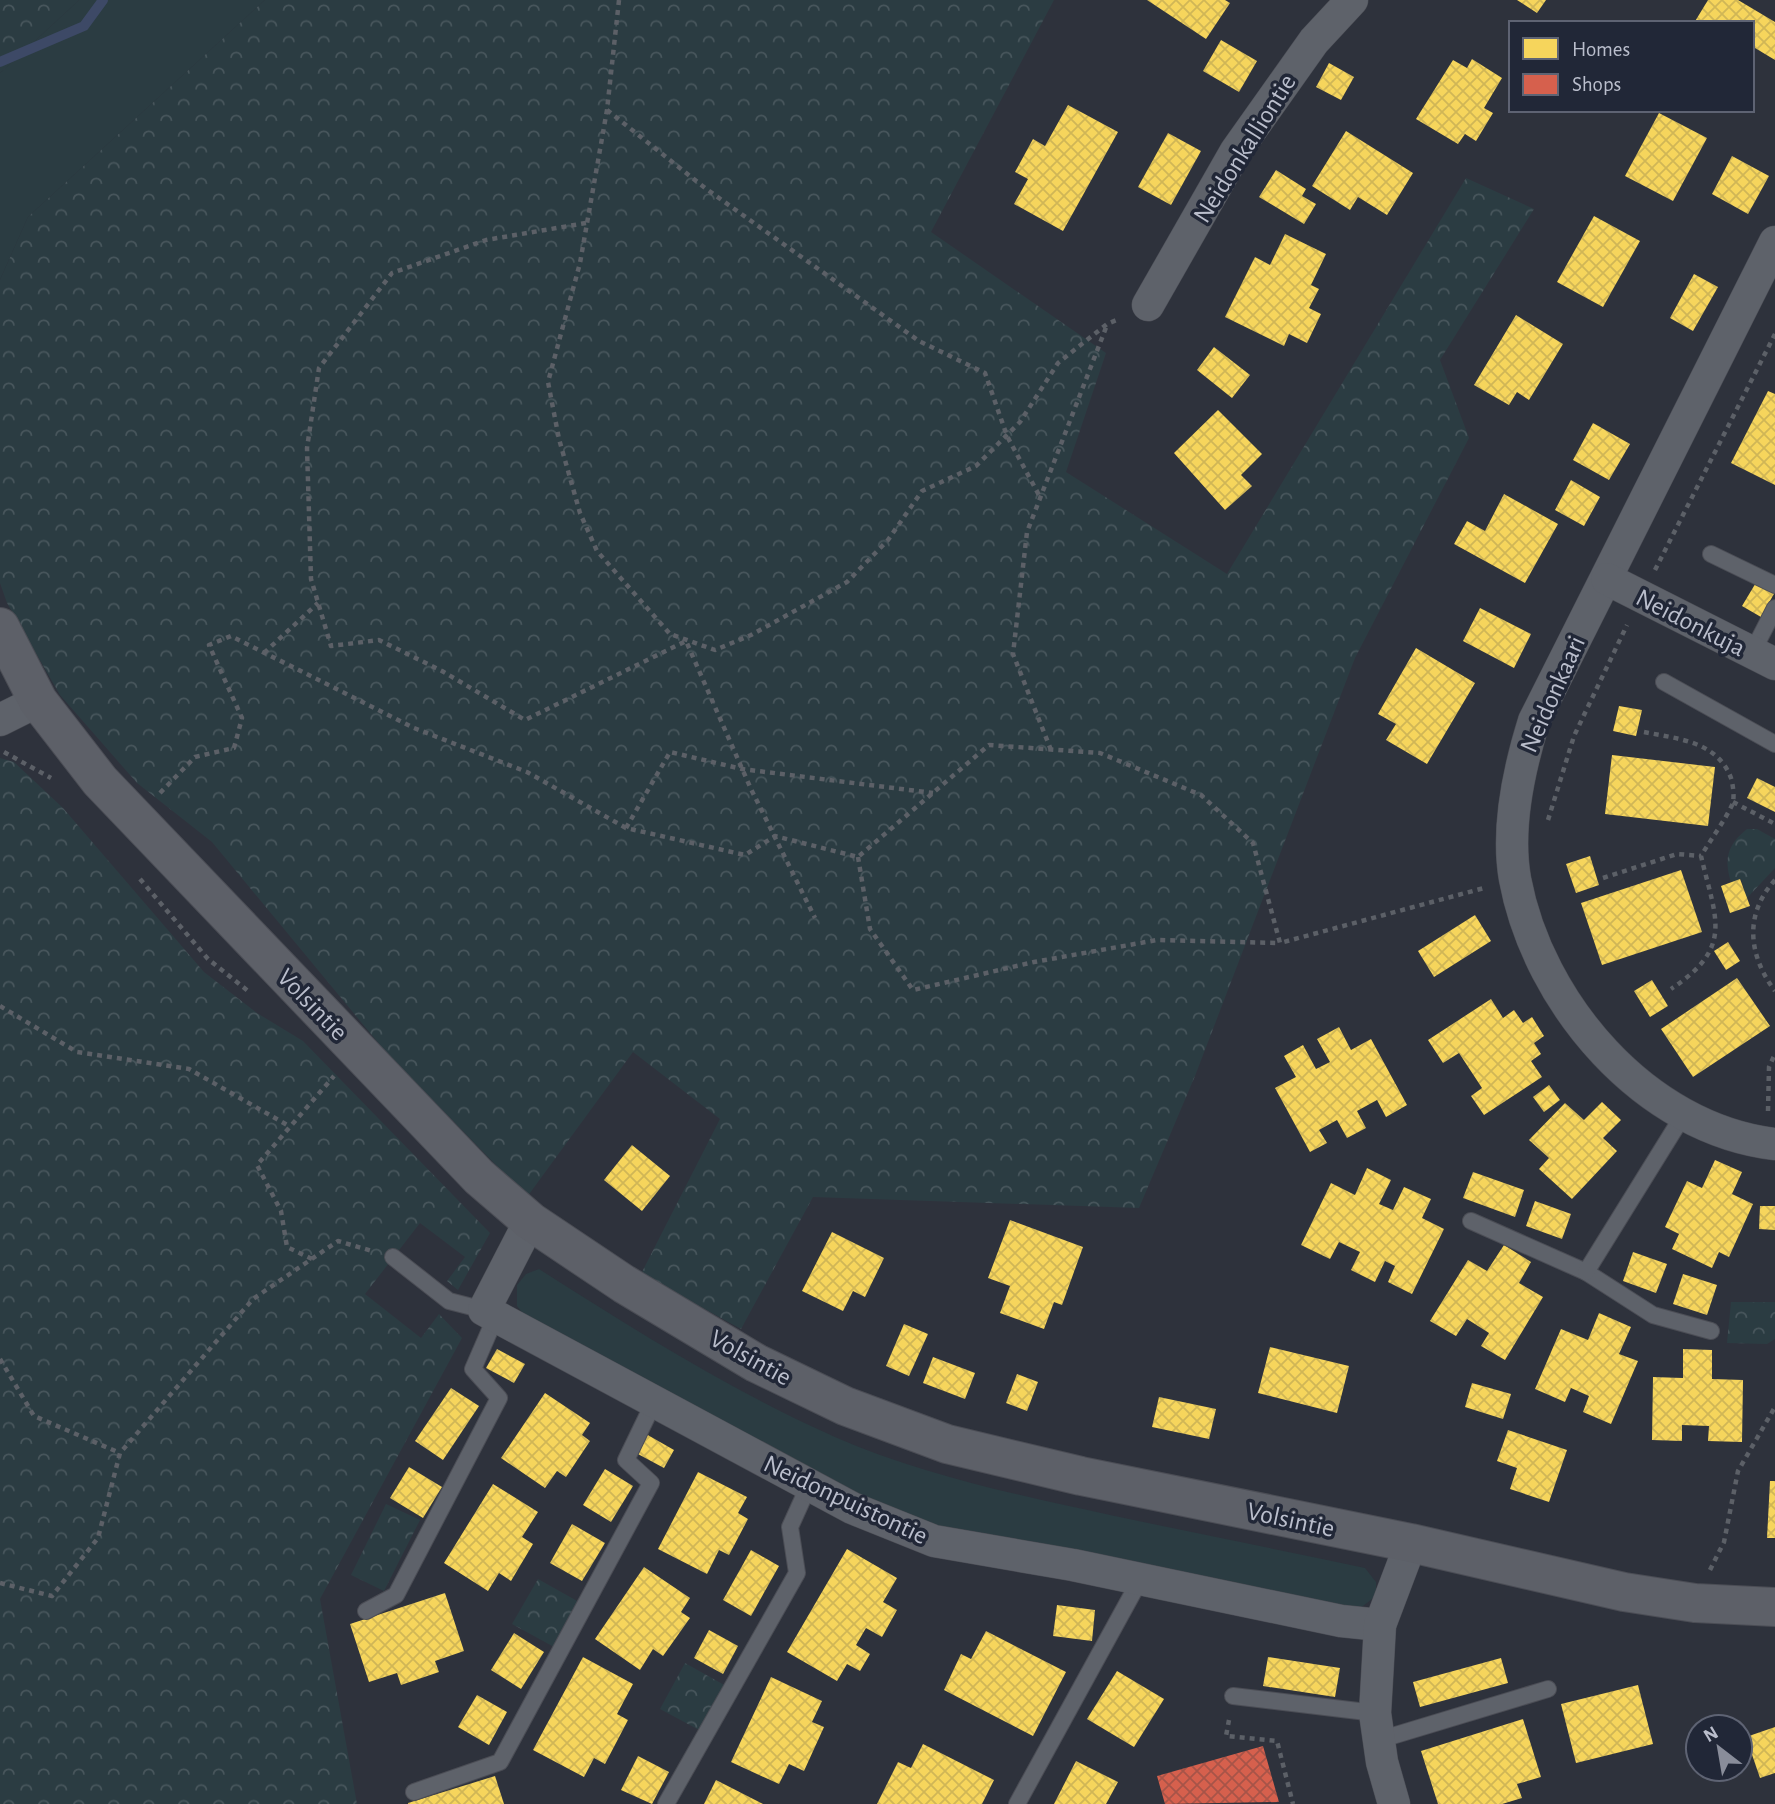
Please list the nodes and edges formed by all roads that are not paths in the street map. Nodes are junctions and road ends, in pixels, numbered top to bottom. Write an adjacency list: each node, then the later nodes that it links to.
1 (1352, 0): 3 (street, Neidonkalliontie)
2 (1775, 242): 5 (street, Neidonkaari)
3 (1148, 305)
4 (1711, 554): 6 (lane)
5 (1607, 579): 9 (street, Neidonkuja); 14 (street, Neidonkaari)
6 (1775, 585)
7 (1775, 608): 9 (lane)
8 (0, 627): 11 (street, Volsintie)
9 (1764, 659)
10 (1664, 682): 13 (lane)
11 (38, 701): 12 (street); 16 (street, Volsintie)
12 (0, 720)
13 (1775, 744)
14 (1684, 1114): 15 (street, Neidonkaari); 19 (lane)
15 (1771, 1143)
16 (530, 1221): 20 (street); 24 (street, Volsintie)
17 (1471, 1221): 19 (lane)
18 (393, 1257): 20 (lane)
19 (1586, 1272): 21 (lane)
20 (490, 1313): 22 (street, Neidonpuistontie); 27 (lane)
21 (1711, 1331)
22 (654, 1402): 23 (street, Neidonpuistontie); 32 (lane)
23 (809, 1485): 25 (street, Neidonpuistontie); 33 (lane)
24 (1411, 1543): 26 (street, Volsintie); 28 (street)
25 (1139, 1580): 28 (street, Neidonpuistontie); 34 (lane)
26 (1775, 1607)
27 (366, 1611)
28 (1380, 1625): 31 (street)
29 (1548, 1689): 31 (lane)
30 (1233, 1696): 31 (lane)
31 (1377, 1727): 35 (street)
32 (414, 1792)
33 (666, 1804)
34 (1017, 1804)
35 (1394, 1804)

